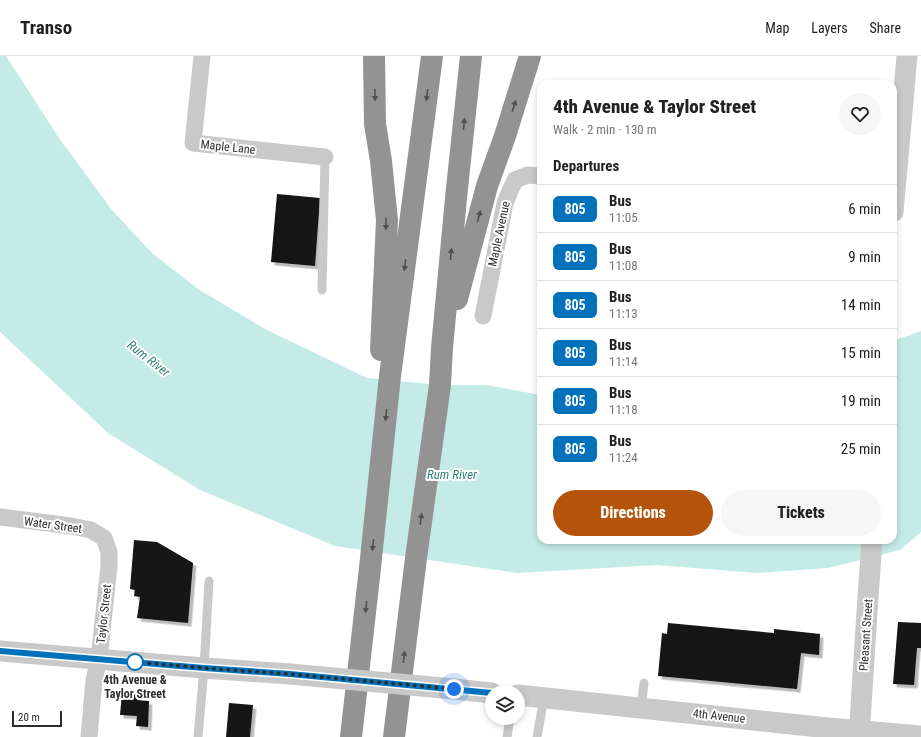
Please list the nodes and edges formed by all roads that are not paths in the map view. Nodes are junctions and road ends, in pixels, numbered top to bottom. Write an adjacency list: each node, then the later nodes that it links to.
1 (202, 56): 7 (street, Maple Lane)
2 (374, 56): 13 (highway, one-way to 13)
3 (432, 56): 13 (highway, one-way to 13)
4 (471, 56): 12 (highway, one-way to 4)
5 (530, 56): 12 (highway, one-way to 5)
6 (907, 56): 8 (street)
7 (325, 157): 10 (lane)
8 (897, 165)
9 (537, 176): 11 (street, Maple Avenue)
10 (322, 290)
11 (483, 316)
12 (442, 348): 32 (highway, one-way to 12)
13 (390, 376): 31 (highway, one-way to 31)
14 (0, 517): 15 (street, Water Street)
15 (104, 538): 19 (street, Taylor Street)
16 (872, 544): 27 (street, Pleasant Street)
17 (209, 581): 20 (lane)
18 (0, 651): 19 (street)
19 (99, 660): 20 (street); 29 (street, Taylor Street)
20 (204, 668): 22 (street, bridge); 30 (lane)
21 (644, 683): 25 (lane)
22 (485, 692)
23 (525, 696): 24 (street, 4th Avenue)
24 (544, 698): 25 (street, 4th Avenue); 34 (lane)
25 (641, 708): 27 (street, 4th Avenue)
26 (509, 725): 33 (lane)
27 (860, 734): 28 (street, 4th Avenue)
28 (921, 736)
29 (89, 737)
30 (198, 737)
31 (351, 737)
32 (394, 737)
33 (507, 737)
34 (537, 737)

